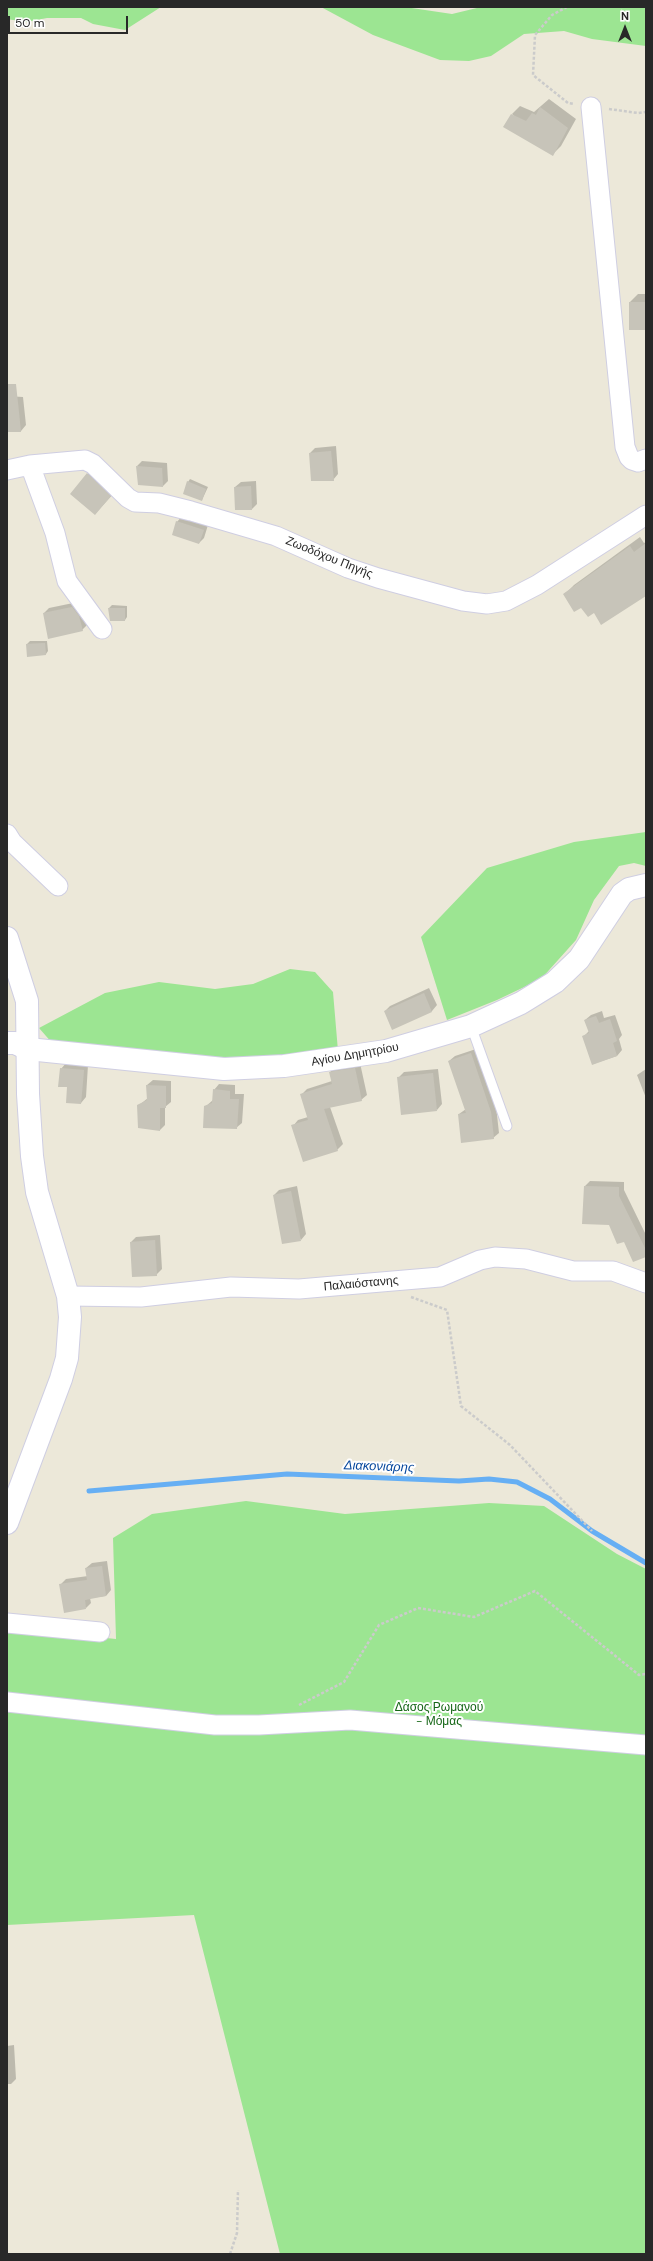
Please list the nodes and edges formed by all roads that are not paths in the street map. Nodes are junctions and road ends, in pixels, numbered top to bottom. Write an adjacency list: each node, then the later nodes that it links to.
1 (591, 107): 2 (street)
2 (646, 459)
3 (30, 465): 4 (street, Ζωοδόχου Πηγής); 5 (street, Ζωοδόχου Πηγής); 6 (street)
4 (7, 470)
5 (646, 515)
6 (102, 629)
7 (7, 834): 9 (street)
8 (646, 884): 11 (main road, Αγίου Δημητρίου)
9 (58, 886)
10 (7, 938): 13 (main road)
11 (471, 1026): 13 (main road, Αγίου Δημητρίου); 14 (lane)
12 (7, 1043): 13 (main road, Αγίου Δημητρίου)
13 (28, 1049): 16 (main road)
14 (507, 1126)
15 (646, 1283): 16 (street, Παλαιόστανης)
16 (68, 1296): 17 (main road)
17 (7, 1523)
18 (7, 1623): 19 (street)
19 (100, 1632)
20 (7, 1702): 21 (street)
21 (646, 1745)

